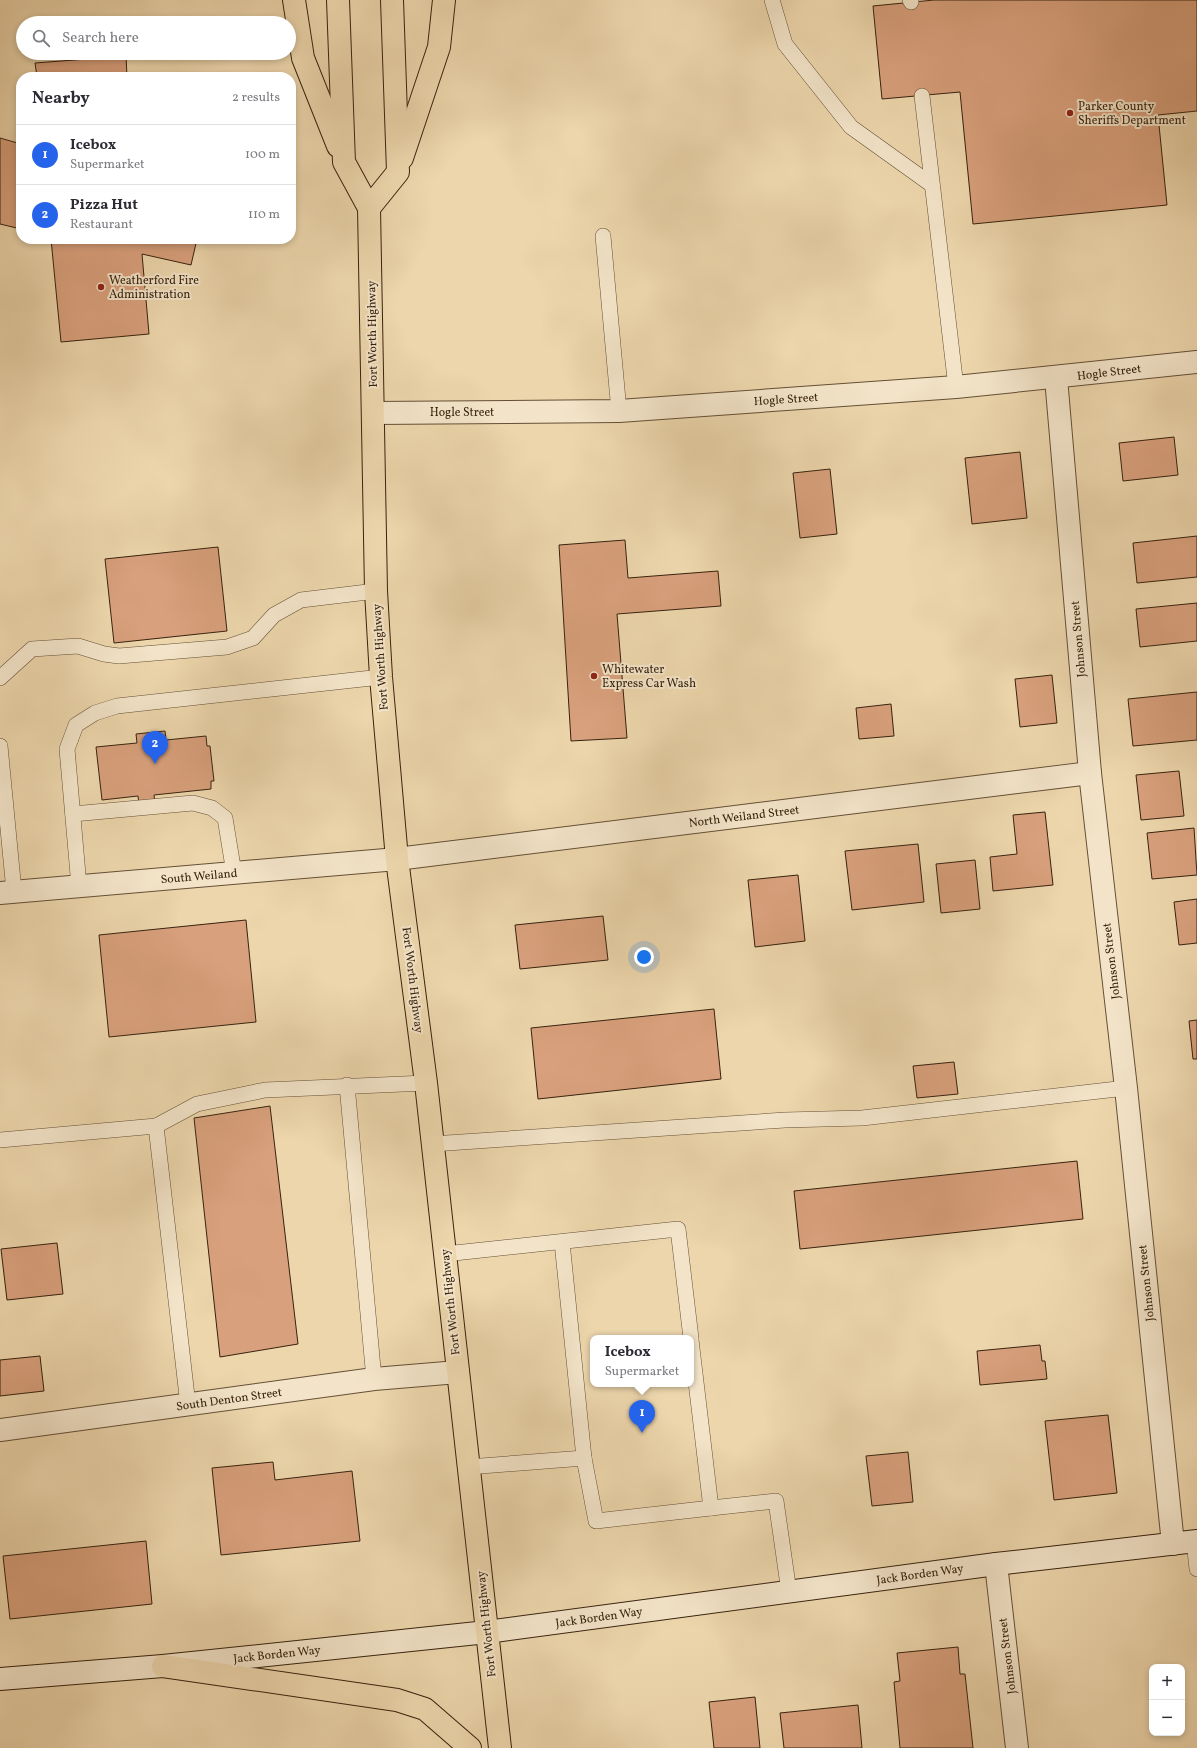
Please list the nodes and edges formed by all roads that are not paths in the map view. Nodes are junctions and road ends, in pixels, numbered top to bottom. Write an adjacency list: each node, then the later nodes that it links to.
1 (294, 0): 7 (main road)
2 (338, 0): 7 (main road, Fort Worth Highway)
3 (392, 0): 8 (main road)
4 (444, 0): 8 (main road)
5 (772, 0): 9 (lane)
6 (922, 96): 9 (lane)
7 (344, 162): 10 (main road, Fort Worth Highway)
8 (398, 172): 10 (main road)
9 (932, 185): 14 (lane)
10 (369, 208): 16 (main road, Fort Worth Highway)
11 (603, 236): 15 (lane)
12 (1197, 362): 13 (street, Hogle Street)
13 (1056, 378): 14 (street, Hogle Street); 21 (street, Johnson Street)
14 (956, 387): 15 (street, Hogle Street)
15 (619, 411): 16 (street, Hogle Street)
16 (373, 413): 17 (main road, Fort Worth Highway)
17 (376, 591): 18 (lane); 19 (main road, Fort Worth Highway)
18 (0, 678)
19 (381, 678): 22 (lane); 23 (main road, Fort Worth Highway)
20 (0, 746): 26 (lane)
21 (1090, 773): 23 (street, North Weiland Street); 29 (street, Johnson Street)
22 (73, 814): 24 (lane); 25 (lane)
23 (397, 859): 24 (street, South Weiland); 27 (main road, Fort Worth Highway)
24 (234, 873): 25 (street, South Weiland)
25 (79, 886): 26 (street, South Weiland)
26 (7, 892)
27 (426, 1083): 28 (lane); 32 (main road, Fort Worth Highway)
28 (347, 1085): 30 (lane); 38 (lane)
29 (1126, 1088): 32 (lane); 45 (street, Johnson Street)
30 (156, 1126): 31 (lane); 39 (lane)
31 (0, 1140)
32 (432, 1144): 34 (main road, Fort Worth Highway)
33 (562, 1242): 34 (lane); 35 (lane); 41 (lane)
34 (445, 1254): 37 (main road, Fort Worth Highway)
35 (691, 1335)
36 (694, 1364): 43 (lane)
37 (458, 1372): 38 (street, South Denton Street); 42 (main road, Fort Worth Highway)
38 (374, 1379): 39 (street, South Denton Street)
39 (188, 1404): 40 (street, South Denton Street)
40 (0, 1430)
41 (584, 1458): 42 (lane); 43 (lane)
42 (468, 1467): 49 (main road, Fort Worth Highway)
43 (711, 1508): 48 (lane)
44 (1196, 1541): 45 (street, Jack Borden Way); 47 (lane)
45 (1173, 1544): 46 (street, Jack Borden Way)
46 (996, 1564): 48 (street, Jack Borden Way); 54 (street, Johnson Street)
47 (1197, 1569)
48 (789, 1592): 49 (street, Jack Borden Way)
49 (487, 1632): 50 (street, Jack Borden Way); 53 (main road, Fort Worth Highway)
50 (163, 1666): 51 (street, Jack Borden Way); 52 (main road)
51 (0, 1679)
52 (470, 1748)
53 (500, 1748)
54 (1017, 1748)

